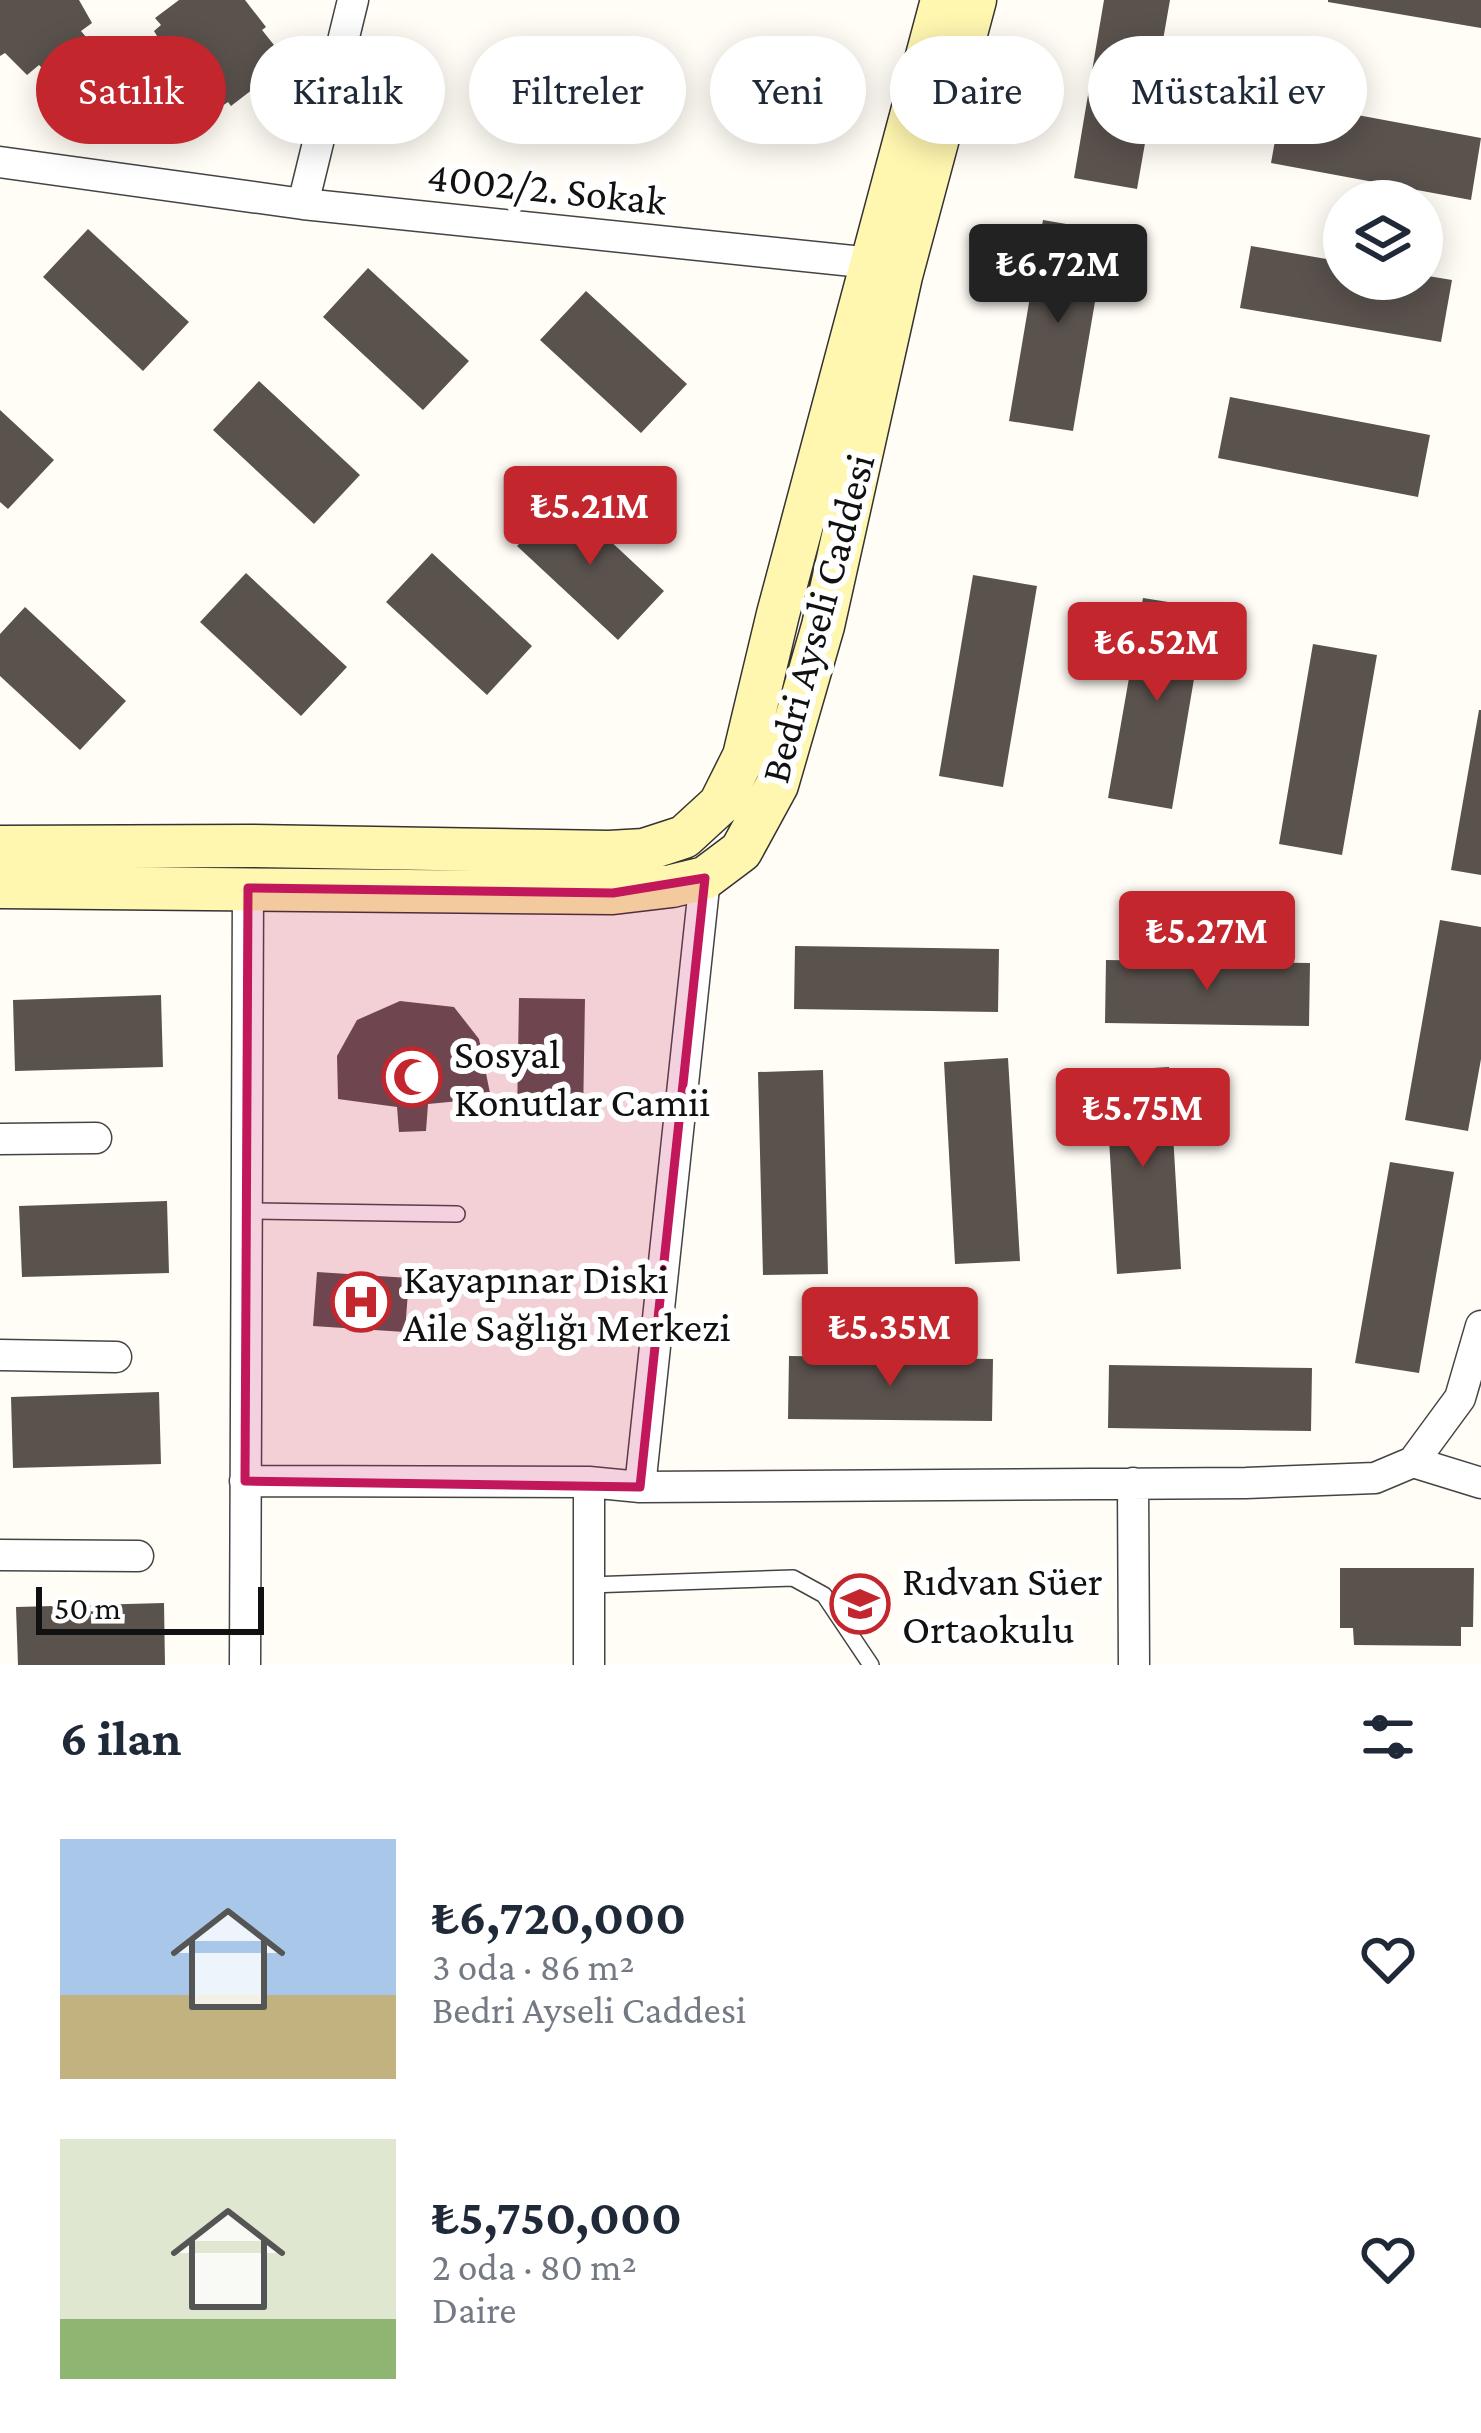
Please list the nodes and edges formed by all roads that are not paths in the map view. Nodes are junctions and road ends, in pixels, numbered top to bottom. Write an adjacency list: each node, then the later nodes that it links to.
1 (353, 0): 5 (street)
2 (942, 0): 6 (main road, Bedri Ayseli Caddesi)
3 (975, 0): 8 (main road, Bedri Ayseli Caddesi)
4 (0, 162): 5 (street, 4002/2. Sokak)
5 (303, 204): 6 (street, 4002/2. Sokak)
6 (872, 263): 7 (main road, Bedri Ayseli Caddesi)
7 (0, 848)
8 (705, 878): 10 (main road); 23 (street)
9 (0, 886): 10 (main road)
10 (248, 888): 13 (street)
11 (96, 1138): 12 (street)
12 (0, 1139)
13 (246, 1211): 14 (lane); 19 (street)
14 (458, 1214)
15 (1481, 1326): 18 (street)
16 (0, 1354): 17 (street)
17 (116, 1357)
18 (1413, 1462): 21 (street); 22 (street)
19 (245, 1480): 20 (street); 27 (street)
20 (589, 1482): 23 (street); 26 (street)
21 (1133, 1483): 23 (street); 30 (street)
22 (1481, 1483)
23 (640, 1486)
24 (0, 1555): 25 (street)
25 (138, 1556)
26 (589, 1585): 28 (street); 29 (lane)
27 (244, 1665)
28 (589, 1665)
29 (871, 1665)
30 (1134, 1665)

